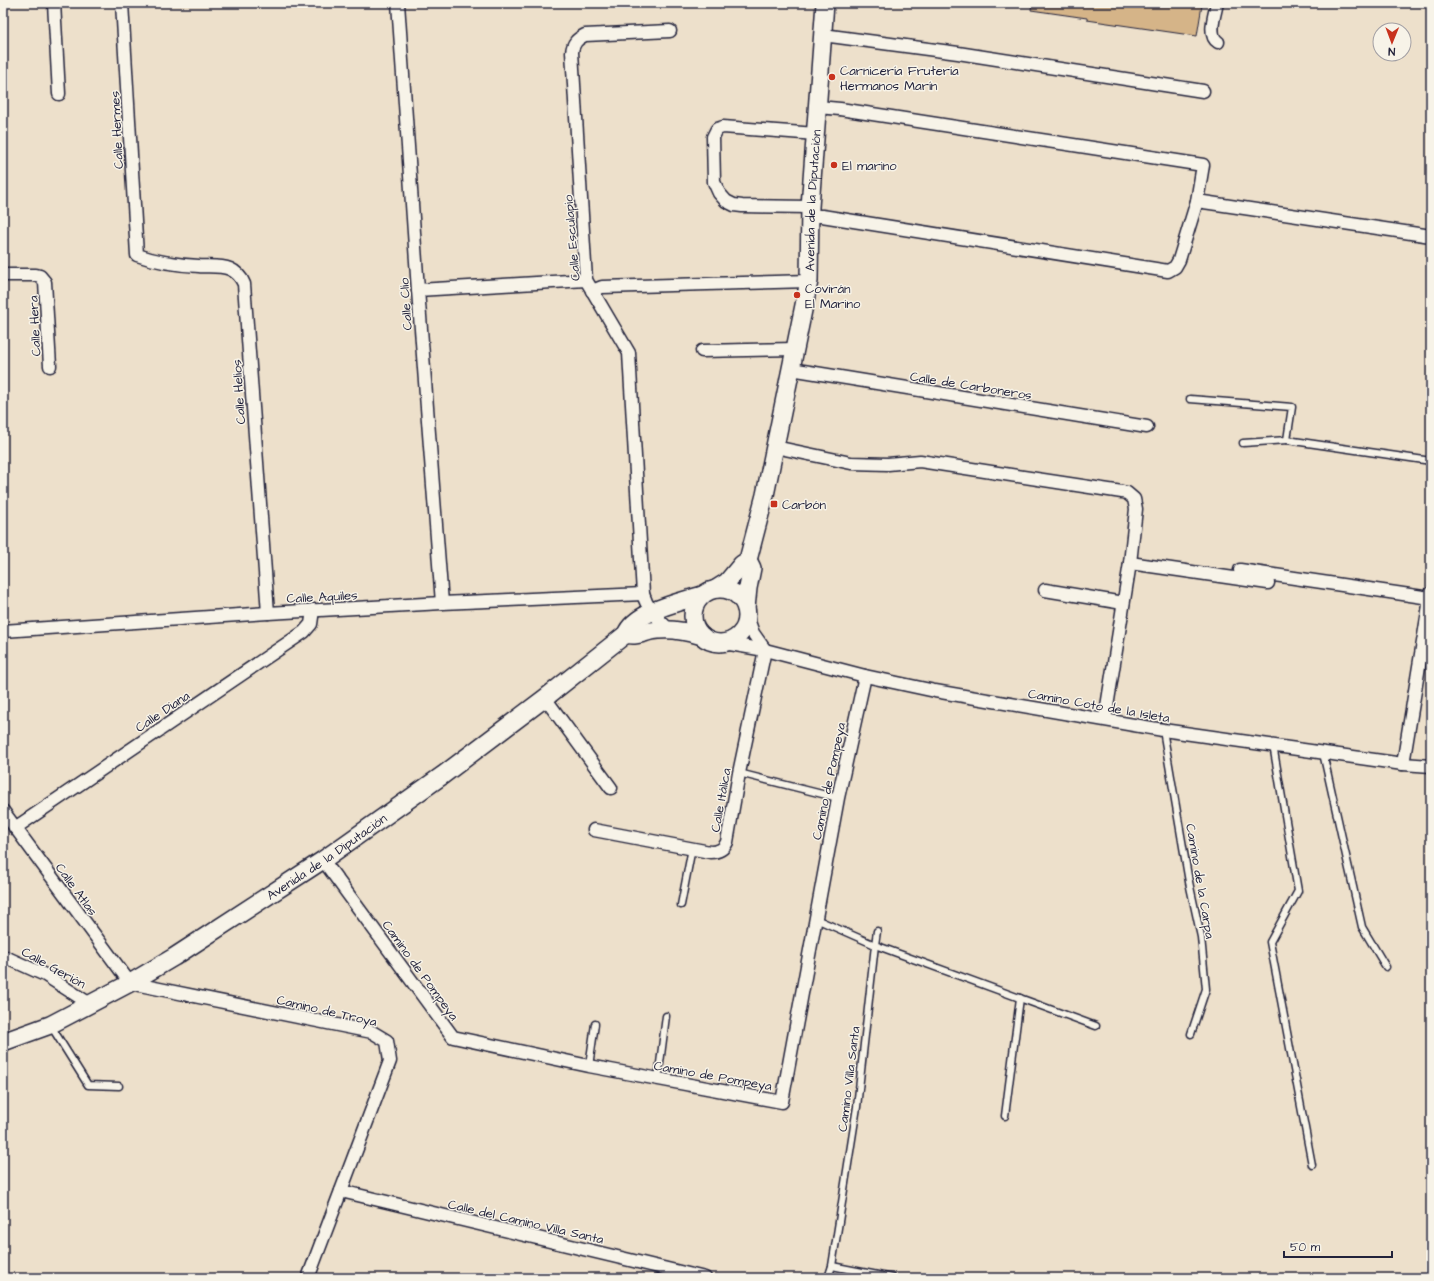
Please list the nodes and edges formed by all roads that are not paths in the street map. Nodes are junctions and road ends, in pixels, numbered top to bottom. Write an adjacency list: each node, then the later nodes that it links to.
1 (54, 3): 10 (street)
2 (122, 3): 16 (street, Calle Hermes)
3 (398, 3): 20 (street, Calle Clio)
4 (825, 3): 7 (street, Avenida de la Diputación)
5 (1217, 3): 8 (street)
6 (670, 31): 18 (street, Calle Esculapio)
7 (822, 35): 9 (street); 11 (street, Avenida de la Diputación)
8 (1218, 42)
9 (1203, 92)
10 (59, 94)
11 (818, 107): 12 (street, Avenida de la Diputación); 13 (street)
12 (816, 134): 14 (street, Avenida de la Diputación); 14 (street)
13 (1202, 202): 14 (street); 15 (street)
14 (810, 212): 19 (street, Avenida de la Diputación)
15 (1431, 236)
16 (137, 255): 45 (street, Calle Helios)
17 (3, 275): 24 (street, Calle Hera)
18 (586, 280): 20 (street); 21 (street, Calle Esculapio)
19 (809, 281): 21 (street); 22 (street, Avenida de la Diputación)
20 (418, 290): 40 (street, Calle Clio)
21 (592, 291): 38 (street, Calle Esculapio)
22 (794, 349): 23 (street); 25 (street, Avenida de la Diputación)
23 (702, 351)
24 (50, 366)
25 (791, 369): 27 (street, Calle de Carboneros); 30 (street, Avenida de la Diputación)
26 (1190, 399): 28 (lane)
27 (1146, 428)
28 (1287, 440): 29 (lane); 31 (lane)
29 (1243, 443)
30 (775, 447): 32 (street, Avenida de la Diputación); 33 (street)
31 (1431, 461)
32 (748, 560): 37 (street, Avenida de la Diputación); 44 (street, Avenida de la Diputación)
33 (1130, 563): 35 (street); 41 (street)
34 (1240, 570): 39 (street)
35 (1315, 589)
36 (1045, 590): 41 (street)
37 (709, 592): 43 (street, Avenida de la Diputación); 44 (street); 49 (street)
38 (643, 594): 40 (street, Calle Aquiles); 43 (street, Calle Esculapio)
39 (1431, 596): 58 (street)
40 (442, 603): 42 (street, Calle Aquiles)
41 (1123, 604): 54 (street)
42 (313, 610): 45 (street, Calle Aquiles); 64 (street, Calle Diana)
43 (652, 612): 46 (street, Calle Esculapio); 48 (street, Avenida de la Diputación)
44 (746, 612): 50 (street); 51 (street)
45 (268, 613): 47 (street, Calle Aquiles)
46 (669, 630): 48 (street); 49 (street)
47 (3, 631)
48 (626, 634): 53 (street, Avenida de la Diputación)
49 (702, 636): 50 (street)
50 (724, 643): 51 (street, Camino Coto de la Isleta)
51 (765, 650): 52 (street, Camino Coto de la Isleta); 60 (street, Calle Itálica)
52 (865, 676): 54 (street, Camino Coto de la Isleta); 62 (street, Camino de Pompeya)
53 (545, 698): 61 (street); 67 (street, Avenida de la Diputación)
54 (1105, 719): 55 (street, Camino Coto de la Isleta)
55 (1163, 730): 56 (street, Camino Coto de la Isleta); 81 (lane, Camino de la Carpa)
56 (1273, 746): 57 (street, Camino Coto de la Isleta); 87 (lane)
57 (1323, 753): 58 (street, Camino Coto de la Isleta); 73 (lane)
58 (1403, 764): 59 (street, Camino Coto de la Isleta)
59 (1431, 766)
60 (739, 773): 62 (lane); 66 (street, Calle Itálica)
61 (611, 788)
62 (838, 798): 69 (street, Camino de Pompeya)
63 (3, 811): 64 (street, Calle Atlas)
64 (15, 828): 74 (street, Calle Atlas)
65 (594, 830): 66 (street, Calle Itálica)
66 (692, 848): 68 (lane)
67 (323, 860): 74 (street, Avenida de la Diputación); 83 (street, Camino de Pompeya)
68 (681, 905)
69 (816, 919): 71 (lane); 84 (street, Camino de Pompeya)
70 (877, 931): 71 (lane, Camino Villa Santa)
71 (875, 946): 75 (lane); 89 (lane, Camino Villa Santa)
72 (3, 956): 76 (street, Calle Gerión)
73 (1386, 967)
74 (130, 983): 76 (street, Avenida de la Diputación); 88 (street, Camino de Troya)
75 (1020, 998): 80 (lane); 86 (lane)
76 (90, 1004): 79 (street, Avenida de la Diputación)
77 (666, 1016): 84 (lane)
78 (595, 1024): 83 (lane)
79 (50, 1025): 82 (street, Avenida de la Diputación); 85 (lane)
80 (1096, 1026)
81 (1191, 1034)
82 (3, 1042)
83 (590, 1066): 84 (street, Camino de Pompeya)
84 (658, 1079)
85 (119, 1086)
86 (1005, 1116)
87 (1312, 1165)
88 (341, 1191): 90 (street, Camino de Troya); 91 (street, Calle del Camino Villa Santa)
89 (832, 1266): 92 (lane, Camino Villa Santa); 93 (lane)
90 (308, 1278)
91 (705, 1278)
92 (828, 1278)
93 (893, 1278)

